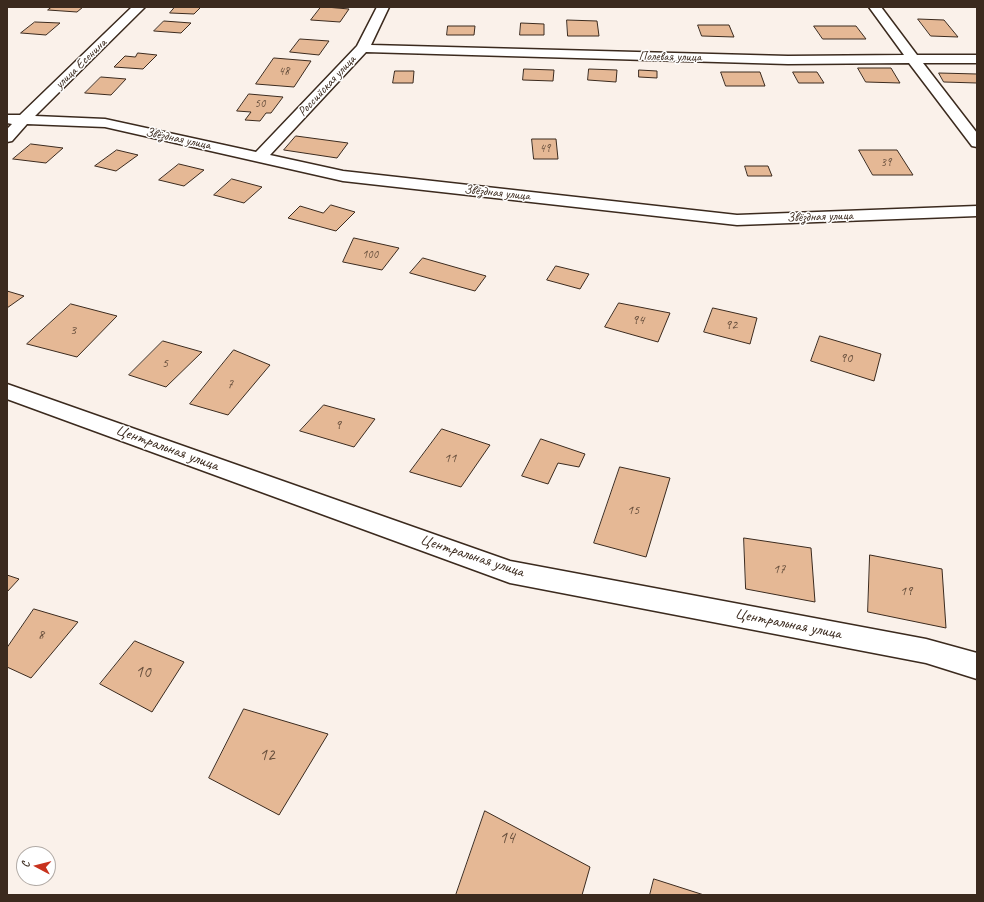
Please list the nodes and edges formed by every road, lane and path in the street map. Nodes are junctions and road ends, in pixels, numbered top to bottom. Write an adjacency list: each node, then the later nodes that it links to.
1 (139, 7): 7 (street, улица Есенина)
2 (383, 7): 4 (street, Российская улица)
3 (875, 7): 5 (street)
4 (363, 48): 5 (street, Полевая улица); 10 (street, Российская улица)
5 (912, 58): 6 (street, Полевая улица); 9 (street)
6 (977, 59)
7 (15, 120): 8 (street, улица Есенина); 10 (street, Звёздная улица)
8 (7, 138)
9 (977, 143)
10 (260, 157): 11 (street, Звёздная улица)
11 (977, 211)
12 (7, 391): 13 (street, Центральная улица)
13 (977, 666)

